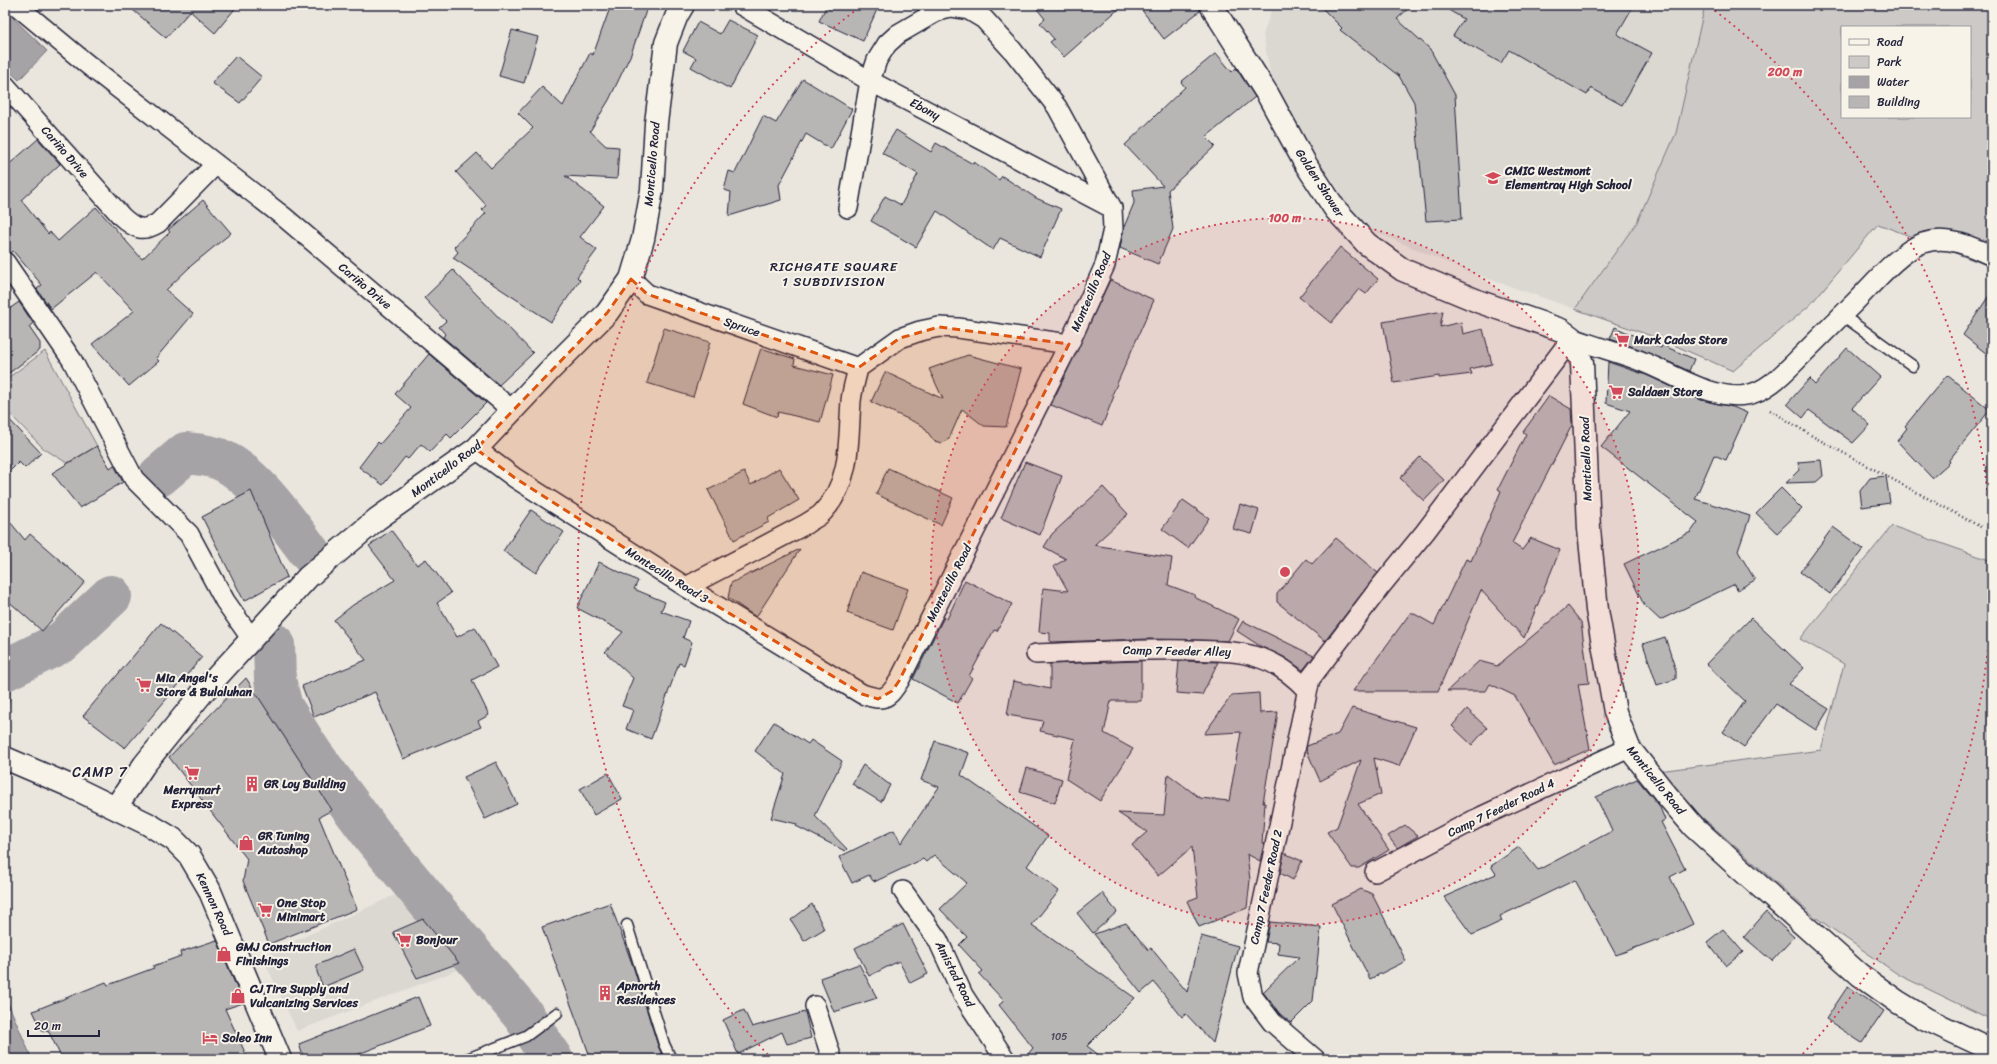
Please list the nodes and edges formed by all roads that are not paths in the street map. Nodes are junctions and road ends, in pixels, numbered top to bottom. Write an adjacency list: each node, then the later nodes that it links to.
1 (16, 5): 7 (street, Cariño Drive)
2 (683, 5): 12 (main road, Monticello Road)
3 (741, 5): 5 (street, Ebony)
4 (1211, 5): 14 (main road, Golden Shower)
5 (870, 81): 8 (street, Montecillo Road); 9 (street, Ebony); 9 (street, Montecillo Road)
6 (5, 85): 7 (street, Cariño Drive)
7 (216, 164): 18 (street, Cariño Drive)
8 (848, 208)
9 (1112, 208): 15 (street, Montecillo Road)
10 (1992, 256): 13 (street)
11 (5, 262): 21 (street)
12 (631, 279): 17 (street, Spruce); 18 (main road, Monticello Road)
13 (1842, 315): 14 (street); 16 (lane)
14 (1572, 338): 23 (street, Camp 7 Feeder Road 2); 25 (main road, Monticello Road)
15 (1069, 344): 17 (street); 24 (street, Montecillo Road)
16 (1913, 366)
17 (858, 368): 20 (street)
18 (512, 411): 19 (main road, Monticello Road)
19 (476, 449): 20 (street, Montecillo Road 3); 21 (main road, Monticello Road)
20 (686, 587): 24 (street, Montecillo Road 3)
21 (251, 638): 27 (main road, Monticello Road)
22 (1036, 654): 23 (street, Camp 7 Feeder Alley)
23 (1307, 690): 39 (street, Camp 7 Feeder Road 2)
24 (862, 694)
25 (1629, 748): 28 (street, Camp 7 Feeder Road 4); 33 (main road, Monticello Road)
26 (5, 758): 27 (main road, Kennon Road)
27 (116, 807): 34 (main road, Kennon Road)
28 (1375, 872)
29 (903, 891): 38 (street, Amistad Road)
30 (627, 925): 36 (lane)
31 (815, 1006): 37 (street)
32 (557, 1013): 35 (lane)
33 (1992, 1050)
34 (280, 1059)
35 (467, 1059)
36 (671, 1059)
37 (832, 1059)
38 (1005, 1059)
39 (1315, 1059)

